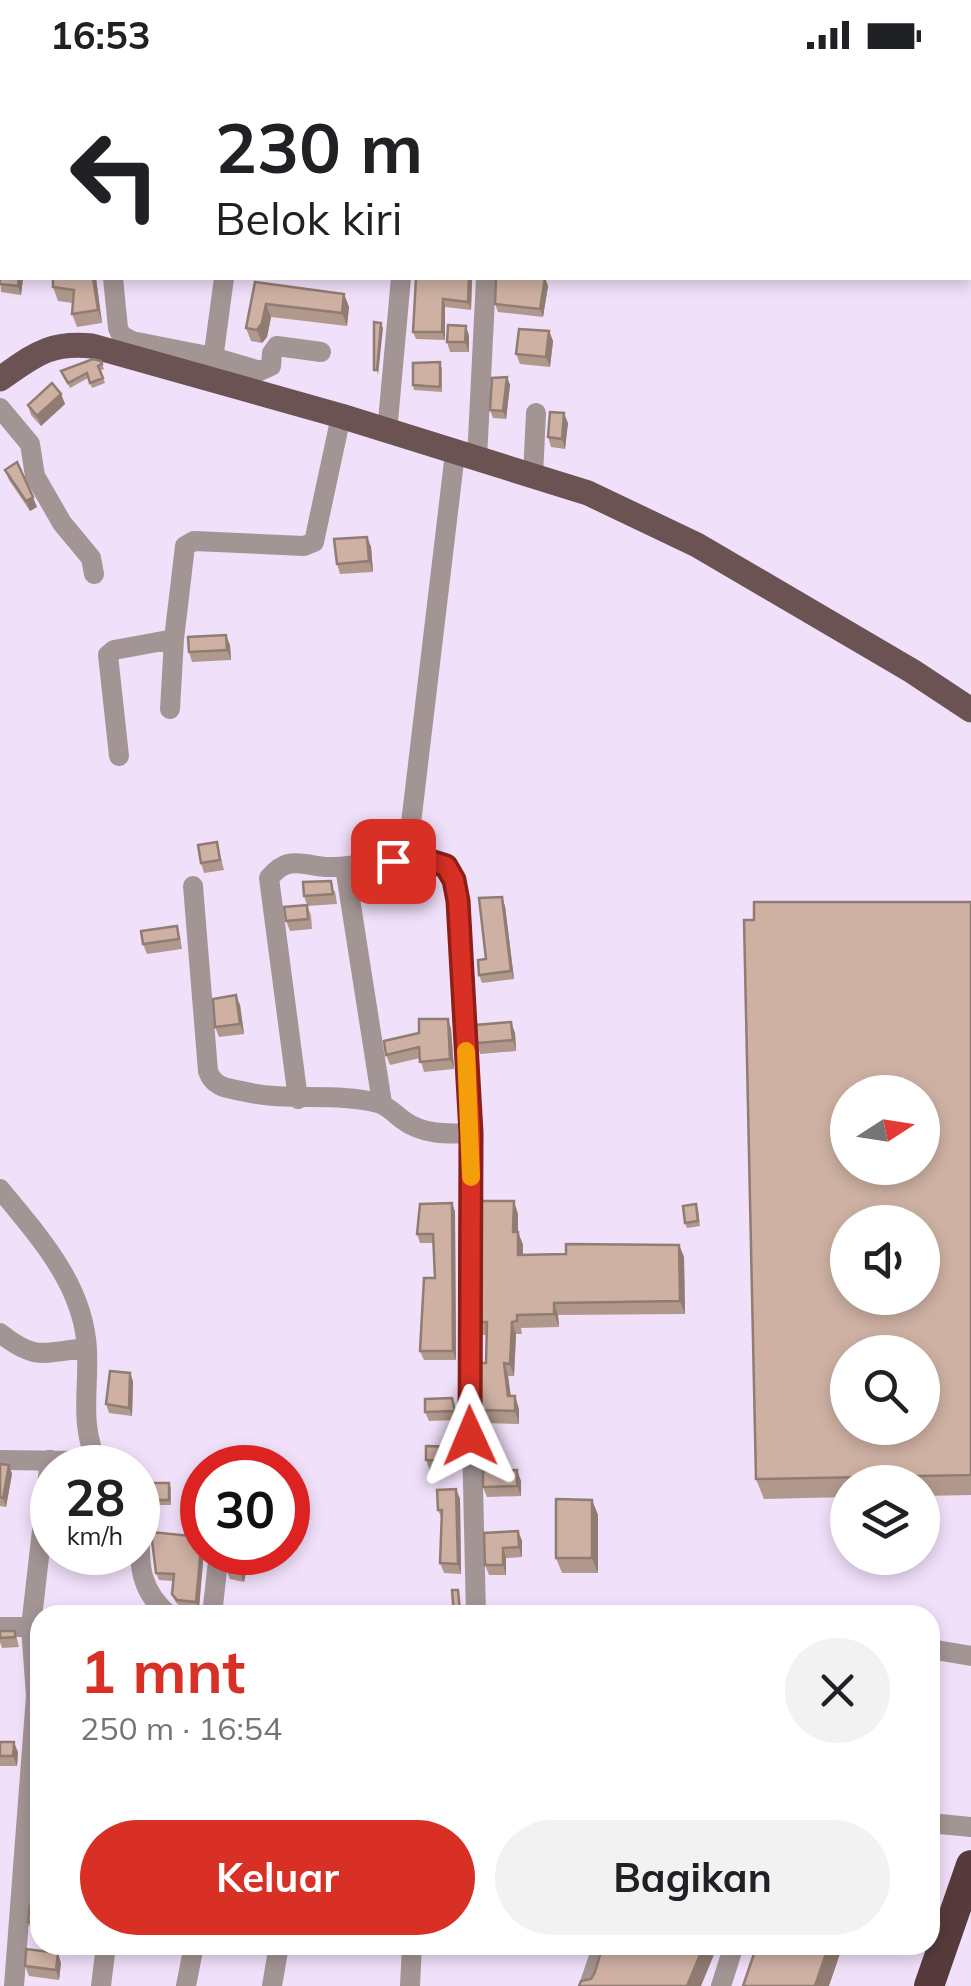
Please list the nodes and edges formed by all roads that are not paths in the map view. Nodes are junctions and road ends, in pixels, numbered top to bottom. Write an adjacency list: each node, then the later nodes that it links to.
1 (113, 280): 6 (street)
2 (224, 280): 6 (street)
3 (401, 280): 11 (street)
4 (486, 280): 12 (street)
5 (321, 352): 6 (street)
6 (212, 368): 7 (main road); 10 (main road)
7 (0, 378)
8 (0, 408): 14 (street)
9 (536, 414): 13 (street)
10 (341, 416): 11 (main road); 15 (street)
11 (387, 432): 12 (main road)
12 (466, 456): 13 (main road); 19 (street)
13 (534, 476): 17 (main road)
14 (94, 574)
15 (174, 639): 16 (street); 18 (street)
16 (170, 709)
17 (971, 710)
18 (119, 756)
19 (407, 856): 20 (street); 24 (street)
20 (344, 867): 22 (street); 23 (street)
21 (194, 886): 22 (street)
22 (298, 1099): 23 (street)
23 (382, 1104): 24 (street)
24 (471, 1133): 37 (street)
25 (0, 1189): 27 (street)
26 (0, 1333): 27 (street)
27 (87, 1348): 28 (street)
28 (93, 1445)
29 (0, 1460): 30 (street)
30 (30, 1460)
31 (40, 1575): 34 (street)
32 (142, 1575): 35 (street)
33 (216, 1575): 36 (street)
34 (37, 1605)
35 (156, 1605)
36 (213, 1605)
37 (476, 1605)
38 (0, 1626): 39 (street)
39 (30, 1627)
40 (940, 1651): 41 (street)
41 (971, 1656)
42 (940, 1824): 43 (street)
43 (971, 1827)
44 (30, 1855): 55 (street)
45 (971, 1865): 47 (highway)
46 (971, 1914): 63 (highway)
47 (940, 1954)
48 (105, 1955): 56 (street)
49 (192, 1955): 57 (street)
50 (277, 1955): 58 (street)
51 (412, 1955): 59 (street)
52 (600, 1955): 60 (street)
53 (731, 1955): 61 (street)
54 (940, 1955): 62 (highway)
55 (14, 1986)
56 (100, 1986)
57 (186, 1986)
58 (272, 1986)
59 (410, 1986)
60 (589, 1986)
61 (721, 1986)
62 (929, 1986)
63 (946, 1986)

